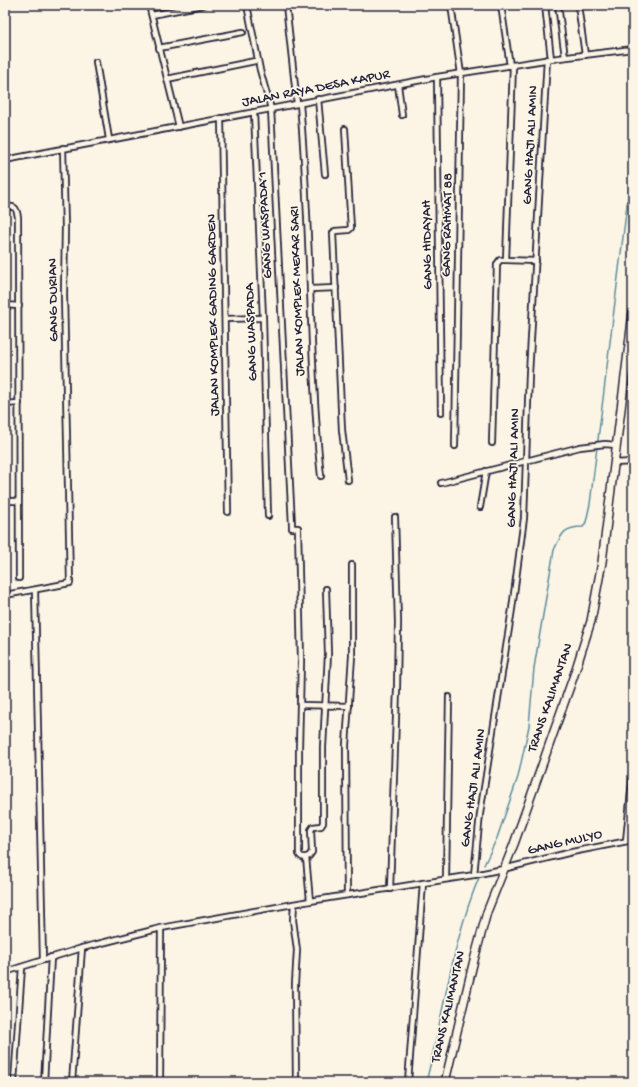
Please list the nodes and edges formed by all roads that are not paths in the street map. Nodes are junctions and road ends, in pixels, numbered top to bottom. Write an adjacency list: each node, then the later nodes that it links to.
1 (149, 5): 10 (street)
2 (203, 5): 10 (street)
3 (247, 5): 26 (street, GANG WASPADA 1)
4 (286, 5): 25 (street, JALAN KOMPLEK MEKAR SARI)
5 (451, 5): 20 (street, GANG RAHMAT 88)
6 (501, 5): 19 (street)
7 (545, 5): 16 (street, GANG HAJI ALI AMIN)
8 (558, 5): 15 (street)
9 (578, 5): 14 (street)
10 (152, 15): 12 (street)
11 (243, 32): 12 (street)
12 (159, 48): 22 (street)
13 (633, 49): 14 (street, JALAN RAYA DESA KAPUR)
14 (585, 55): 15 (street, JALAN RAYA DESA KAPUR)
15 (565, 57): 16 (street, JALAN RAYA DESA KAPUR)
16 (549, 59): 19 (street, JALAN RAYA DESA KAPUR); 38 (street, GANG HAJI ALI AMIN)
17 (255, 61): 22 (street)
18 (96, 62): 32 (street)
19 (512, 65): 20 (street, JALAN RAYA DESA KAPUR); 37 (street)
20 (461, 74): 21 (street, JALAN RAYA DESA KAPUR); 51 (street, GANG RAHMAT 88)
21 (437, 77): 23 (street, JALAN RAYA DESA KAPUR); 48 (street, GANG HIDAYAH)
22 (167, 79): 30 (street)
23 (398, 85): 24 (street, JALAN RAYA DESA KAPUR); 28 (street)
24 (318, 99): 25 (street, JALAN RAYA DESA KAPUR); 35 (street)
25 (299, 104): 26 (street, JALAN RAYA DESA KAPUR); 39 (street, JALAN KOMPLEK MEKAR SARI)
26 (271, 110): 27 (street, JALAN RAYA DESA KAPUR); 71 (street, GANG WASPADA 1)
27 (254, 112): 29 (street, JALAN RAYA DESA KAPUR); 44 (street, GANG WASPADA)
28 (402, 115)
29 (221, 118): 30 (street, JALAN RAYA DESA KAPUR); 45 (street, JALAN KOMPLEK GADING GARDEN)
30 (178, 127): 32 (street, JALAN RAYA DESA KAPUR)
31 (345, 129): 40 (street)
32 (109, 139): 33 (street, JALAN RAYA DESA KAPUR)
33 (63, 148): 34 (street, JALAN RAYA DESA KAPUR); 68 (street, GANG DURIAN)
34 (5, 160)
35 (325, 174)
36 (5, 206): 42 (street)
37 (506, 260): 38 (street); 49 (street)
38 (536, 261): 52 (street, GANG HAJI ALI AMIN)
39 (310, 288): 40 (street); 56 (street, JALAN KOMPLEK MEKAR SARI)
40 (336, 288): 57 (street)
41 (5, 306): 42 (street)
42 (19, 306): 46 (street)
43 (633, 312): 50 (highway, TRANS KALIMANTAN)
44 (263, 318): 45 (street); 63 (street, GANG WASPADA)
45 (225, 319): 62 (street, JALAN KOMPLEK GADING GARDEN)
46 (19, 403): 47 (street); 60 (street)
47 (5, 404)
48 (441, 413)
49 (492, 443)
50 (616, 445): 52 (street); 54 (highway, TRANS KALIMANTAN)
51 (455, 446)
52 (527, 460): 55 (street); 79 (street, GANG HAJI ALI AMIN)
53 (633, 462): 54 (street)
54 (614, 463): 78 (highway, TRANS KALIMANTAN)
55 (486, 471): 58 (street); 61 (street)
56 (322, 476)
57 (348, 480)
58 (441, 483)
59 (5, 501): 60 (street)
60 (18, 501): 66 (street)
61 (480, 507)
62 (228, 512)
63 (268, 516)
64 (394, 517): 82 (street)
65 (352, 565): 73 (street)
66 (19, 578)
67 (326, 589): 72 (street)
68 (35, 590): 69 (street); 89 (street)
69 (5, 595)
70 (449, 697): 80 (street)
71 (300, 705): 72 (street); 77 (street)
72 (324, 706): 73 (street); 77 (street)
73 (349, 706): 83 (street)
74 (633, 771): 76 (street)
75 (633, 840): 76 (street, GANG MULYO)
76 (626, 841): 78 (street, GANG MULYO)
77 (306, 857): 84 (street)
78 (503, 869): 79 (street, GANG MULYO); 98 (highway, TRANS KALIMANTAN)
79 (475, 875): 80 (street, GANG MULYO)
80 (446, 879): 81 (street, GANG MULYO)
81 (423, 883): 82 (street, GANG MULYO); 97 (street)
82 (390, 888): 83 (street, GANG MULYO)
83 (347, 895): 84 (street, GANG MULYO)
84 (310, 901): 85 (street, GANG MULYO)
85 (294, 904): 86 (street, GANG MULYO); 96 (street)
86 (161, 928): 87 (street, GANG MULYO); 95 (street)
87 (82, 948): 88 (street, GANG MULYO); 94 (street)
88 (51, 958): 89 (street, GANG MULYO); 93 (street)
89 (43, 960): 90 (street, GANG MULYO)
90 (22, 967): 91 (street, GANG MULYO); 92 (street)
91 (5, 972)
92 (14, 1082)
93 (44, 1082)
94 (72, 1082)
95 (160, 1082)
96 (296, 1082)
97 (408, 1082)
98 (445, 1082)

